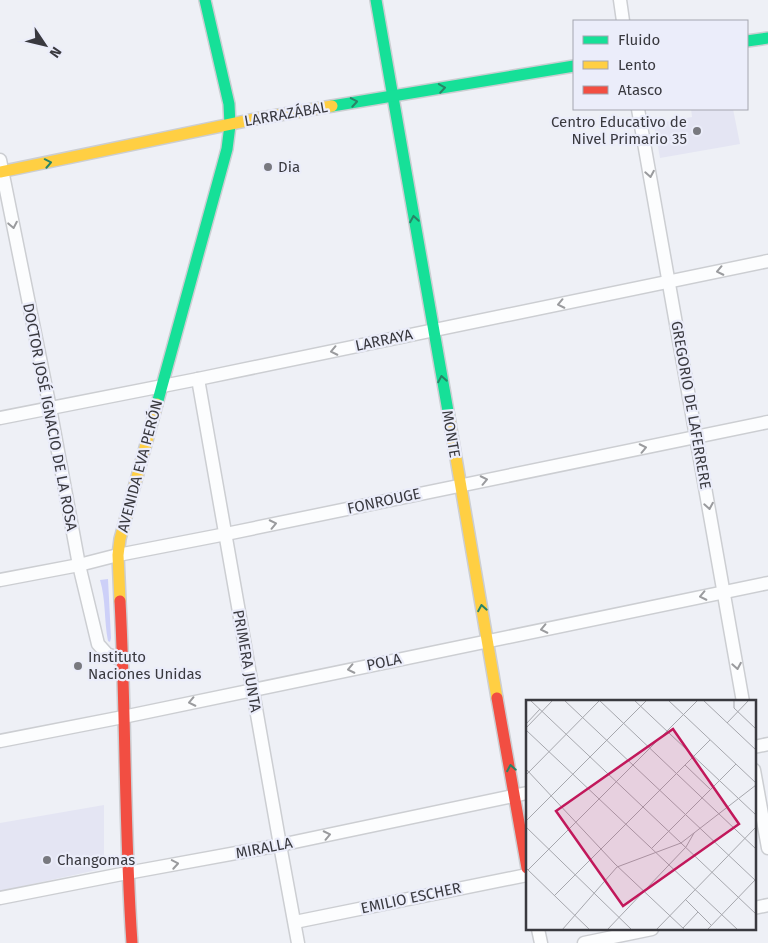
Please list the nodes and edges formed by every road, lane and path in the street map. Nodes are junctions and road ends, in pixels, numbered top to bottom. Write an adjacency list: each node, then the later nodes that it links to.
1 (205, 0): 10 (street, AVENIDA EVA PERÓN)
2 (376, 0): 8 (street, MONTE)
3 (620, 0): 4 (street)
4 (623, 20)
5 (768, 38): 6 (street)
6 (748, 41)
7 (573, 66): 8 (street, LARRAZÁBAL, one-way to 7)
8 (394, 95): 10 (street, LARRAZÁBAL, one-way to 8); 14 (street, MONTE, one-way to 8)
9 (638, 110): 13 (street, GREGORIO DE LAFERRERE, one-way to 13)
10 (230, 125): 11 (street, LARRAZÁBAL, one-way to 10); 16 (street, AVENIDA EVA PERÓN)
11 (1, 168): 17 (street, DOCTOR JOSÉ IGNACIO DE LA ROSA, one-way to 17)
12 (768, 261): 13 (street, LARRAYA, one-way to 13)
13 (668, 282): 14 (street, LARRAYA, one-way to 14); 20 (street, GREGORIO DE LAFERRERE)
14 (433, 330): 15 (street, LARRAYA, one-way to 15); 21 (street, MONTE, one-way to 14)
15 (198, 380): 16 (street, LARRAYA); 22 (street, PRIMERA JUNTA)
16 (162, 386): 17 (street, LARRAYA); 23 (street, AVENIDA EVA PERÓN)
17 (50, 408): 18 (street, LARRAYA); 24 (street, DOCTOR JOSÉ IGNACIO DE LA ROSA)
18 (0, 418)
19 (768, 422): 20 (street, FONROUGE)
20 (697, 437): 21 (street, FONROUGE, one-way to 20); 27 (street, GREGORIO DE LAFERRERE, one-way to 27)
21 (460, 485): 22 (street, FONROUGE, one-way to 21); 28 (street, MONTE, one-way to 21)
22 (226, 534): 23 (street, FONROUGE); 30 (street, PRIMERA JUNTA)
23 (118, 555): 24 (street, FONROUGE); 29 (street, AVENIDA EVA PERÓN)
24 (79, 565): 25 (street, FONROUGE); 29 (street, DOCTOR JOSÉ IGNACIO DE LA ROSA)
25 (0, 580)
26 (768, 583): 27 (street, POLA)
27 (724, 592): 28 (street, POLA, one-way to 28); 31 (street, GREGORIO DE LAFERRERE, one-way to 31)
28 (488, 640): 30 (street, POLA, one-way to 30); 35 (street, MONTE, one-way to 28)
29 (122, 660): 32 (street, AVENIDA EVA PERÓN)
30 (252, 690): 32 (street, POLA, one-way to 32); 36 (street, PRIMERA JUNTA)
31 (743, 700)
32 (123, 717): 33 (street, POLA); 39 (street, AVENIDA EVA PERÓN)
33 (0, 741)
34 (756, 781): 37 (street)
35 (521, 795): 36 (street, MIRALLA, one-way to 35); 38 (street, MONTE)
36 (280, 846): 39 (street, MIRALLA, one-way to 36); 42 (street, PRIMERA JUNTA)
37 (768, 848)
38 (526, 856)
39 (127, 873): 41 (street, MIRALLA); 45 (street, AVENIDA EVA PERÓN)
40 (526, 875): 42 (street, EMILIO ESCHER)
41 (0, 898)
42 (295, 922): 46 (street, PRIMERA JUNTA)
43 (538, 930): 47 (street)
44 (647, 930): 48 (street)
45 (132, 943)
46 (298, 943)
47 (541, 943)
48 (584, 943)

